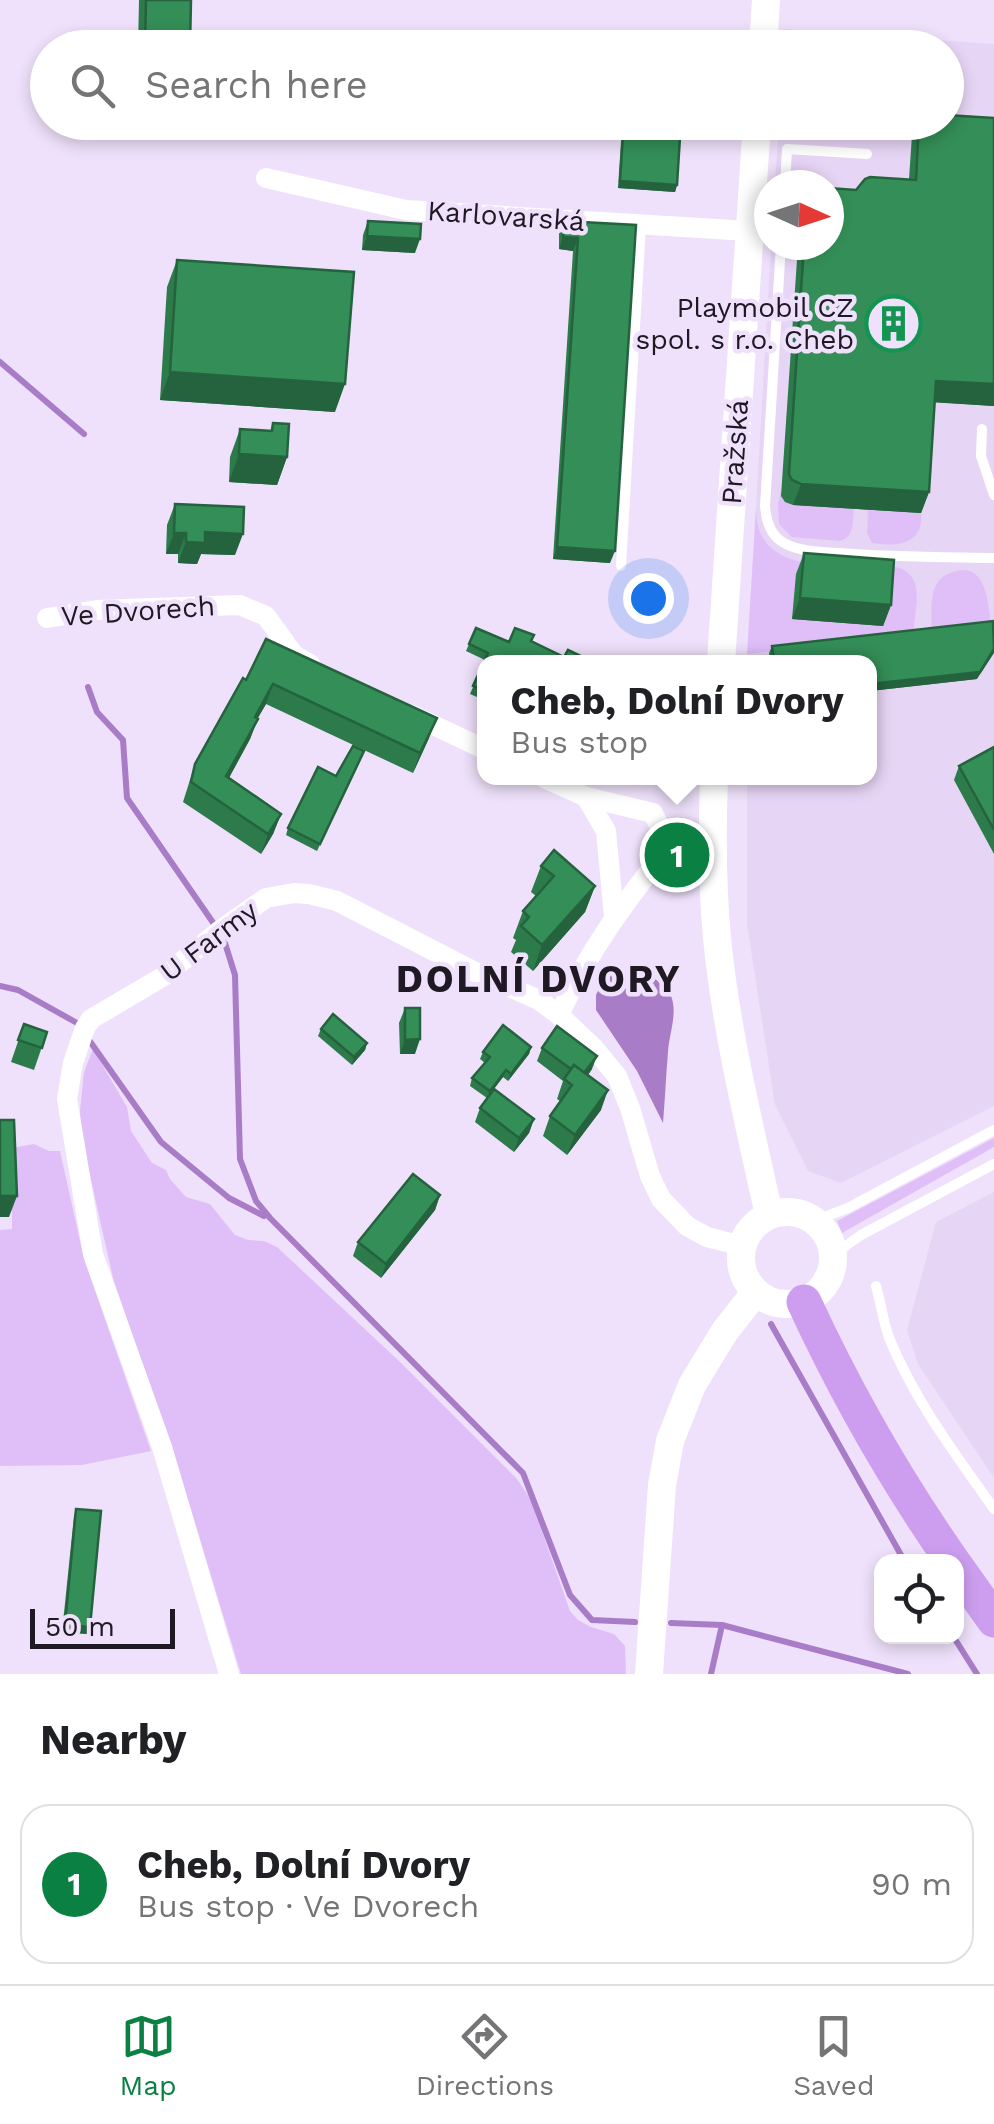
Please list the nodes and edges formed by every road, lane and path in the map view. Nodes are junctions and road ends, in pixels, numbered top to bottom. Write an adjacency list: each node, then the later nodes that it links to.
1 (766, 0): 2 (main road)
2 (764, 30)
3 (756, 140): 8 (main road, Pražská)
4 (867, 154): 5 (lane)
5 (785, 170)
6 (266, 178): 7 (street, Karlovarská)
7 (640, 225): 8 (street, Karlovarská); 13 (lane)
8 (749, 232): 15 (main road, Pražská)
9 (780, 260): 12 (lane)
10 (982, 429): 11 (lane)
11 (994, 495)
12 (994, 558)
13 (621, 566)
14 (48, 618): 16 (street, Ve Dvorech)
15 (721, 655)
16 (322, 671)
17 (399, 708): 18 (street)
18 (477, 746)
19 (559, 785): 21 (street)
20 (714, 785): 26 (main road)
21 (586, 797): 22 (street); 22 (street)
22 (614, 916): 23 (street)
23 (559, 1015): 28 (street, U Farmy); 37 (street, U Farmy)
24 (994, 1130): 27 (lane)
25 (994, 1164): 29 (lane)
26 (769, 1215): 27 (main road); 28 (main road)
27 (814, 1221): 29 (main road)
28 (742, 1246): 31 (main road)
29 (833, 1255): 32 (main road)
30 (876, 1286): 33 (lane)
31 (755, 1292): 32 (main road); 38 (main road)
32 (804, 1302): 34 (highway)
33 (994, 1509)
34 (948, 1554)
35 (964, 1577): 36 (highway)
36 (994, 1620)
37 (229, 1674)
38 (649, 1674)

